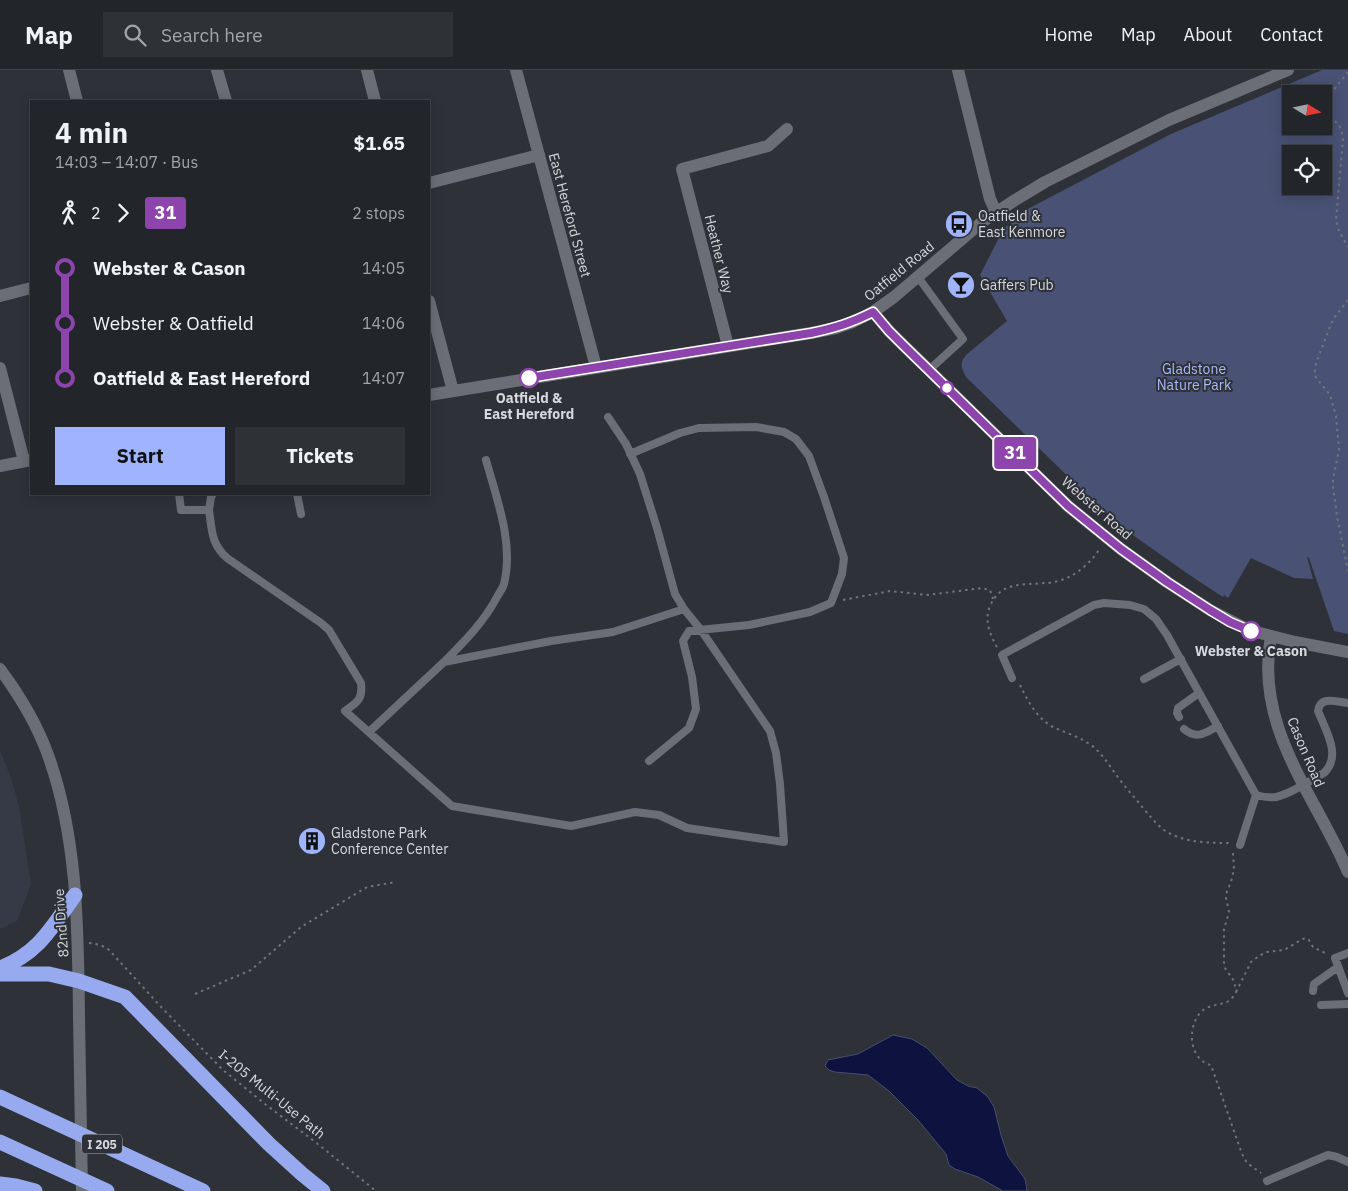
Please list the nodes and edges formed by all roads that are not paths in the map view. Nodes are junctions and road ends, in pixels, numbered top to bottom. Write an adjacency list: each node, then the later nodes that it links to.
1 (69, 70): 7 (street)
2 (218, 70): 8 (street)
3 (367, 70): 9 (street)
4 (516, 70): 11 (street, East Hereford Street)
5 (958, 70): 13 (street)
6 (1283, 71): 13 (street, Oatfield Road)
7 (77, 100)
8 (226, 100)
9 (375, 100)
10 (788, 129): 19 (street, Heather Way)
11 (539, 155): 12 (street); 20 (street, East Hereford Street)
12 (430, 183)
13 (996, 212): 14 (street, Oatfield Road)
14 (918, 277): 18 (street, Oatfield Road); 22 (lane)
15 (30, 288): 16 (street)
16 (0, 296)
17 (430, 305): 23 (street)
18 (873, 312): 19 (street, Oatfield Road); 22 (street, Webster Road)
19 (728, 346): 20 (street, Oatfield Road)
20 (596, 367): 23 (street, Oatfield Road)
21 (0, 368): 27 (street)
22 (929, 370): 37 (street, Webster Road)
23 (453, 391): 24 (street, Oatfield Road)
24 (430, 395)
25 (608, 417): 26 (lane)
26 (630, 454): 35 (lane); 36 (lane)
27 (27, 460): 29 (street)
28 (486, 460): 40 (lane)
29 (0, 466)
30 (179, 495): 33 (lane)
31 (212, 495): 33 (lane)
32 (297, 495): 34 (lane)
33 (209, 510): 49 (lane)
34 (301, 514)
35 (684, 609): 36 (lane); 40 (lane)
36 (701, 630): 49 (lane); 50 (lane)
37 (1271, 636): 38 (street, Webster Road); 51 (street, Cason Road)
38 (1348, 652)
39 (1181, 659): 42 (lane); 43 (lane); 44 (lane)
40 (444, 662): 49 (lane)
41 (0, 669): 55 (street, 82nd Drive)
42 (1012, 678)
43 (1144, 679)
44 (1199, 693): 46 (lane); 47 (lane)
45 (1348, 704): 51 (lane)
46 (1179, 717)
47 (1218, 726): 48 (lane); 52 (lane)
48 (1184, 730)
49 (369, 732)
50 (649, 761)
51 (1302, 784): 52 (lane); 54 (street, Cason Road)
52 (1256, 795): 53 (lane)
53 (1236, 844)
54 (1348, 872)
55 (74, 895): 58 (highway); 60 (street, 82nd Drive)
56 (1348, 953): 57 (lane)
57 (1338, 966): 61 (lane); 62 (lane)
58 (0, 968)
59 (0, 974): 60 (highway)
60 (79, 981): 71 (street, 82nd Drive); 74 (highway)
61 (1313, 991)
62 (1348, 993)
63 (1348, 1004): 64 (lane)
64 (1321, 1005)
65 (0, 1097): 73 (highway, I 205)
66 (0, 1142): 72 (highway)
67 (1348, 1162): 68 (lane)
68 (1267, 1181)
69 (0, 1184): 70 (highway)
70 (35, 1191)
71 (82, 1191)
72 (107, 1191)
73 (203, 1191)
74 (323, 1191)

